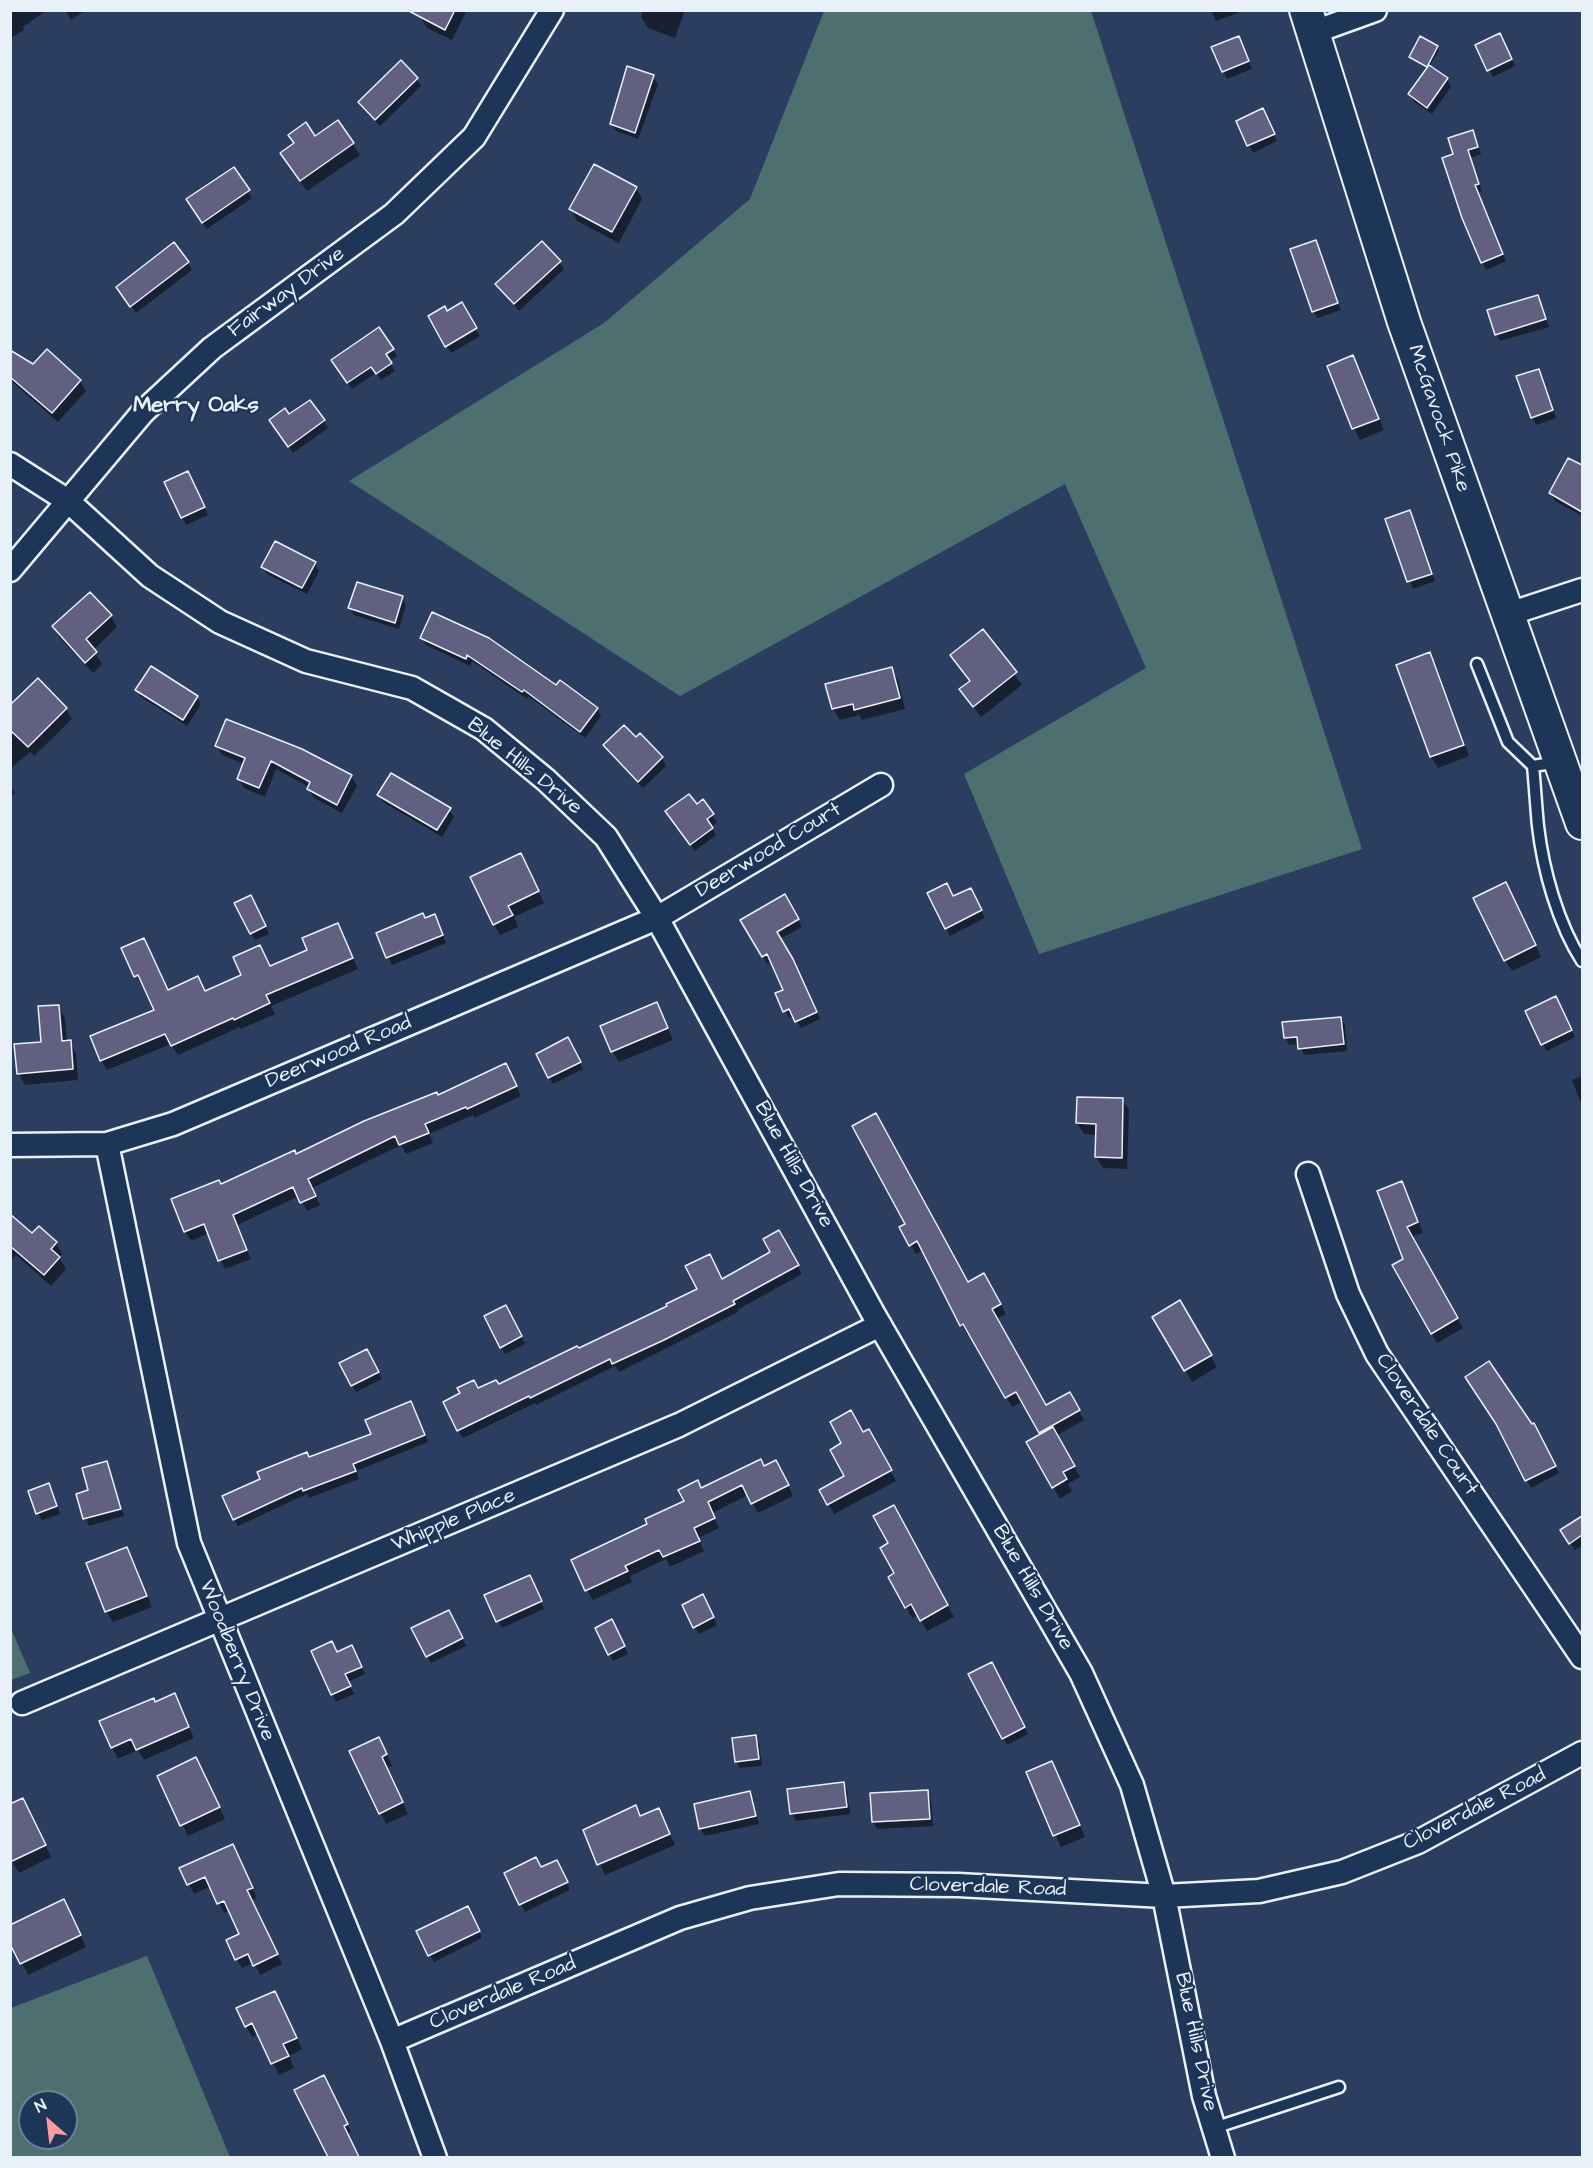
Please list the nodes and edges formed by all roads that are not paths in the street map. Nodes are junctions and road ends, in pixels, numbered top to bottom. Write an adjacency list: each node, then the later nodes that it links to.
1 (552, 10): 5 (street, Fairway Drive)
2 (1375, 10): 3 (street)
3 (1310, 21): 8 (main road, McGavock Pike)
4 (10, 464): 5 (street, Blue Hills Drive)
5 (68, 501): 6 (street, Fairway Drive); 13 (street, Blue Hills Drive)
6 (10, 570)
7 (1582, 590): 8 (street)
8 (1509, 614): 10 (main road, McGavock Pike)
9 (1477, 664): 10 (lane)
10 (1547, 764): 12 (main road, McGavock Pike); 14 (lane)
11 (881, 785): 13 (street, Deerwood Court)
12 (1582, 823)
13 (657, 918): 15 (street, Deerwood Road); 18 (street, Blue Hills Drive)
14 (1582, 961)
15 (107, 1144): 16 (street, Deerwood Road); 19 (street, Woodberry Drive)
16 (10, 1145)
17 (1308, 1174): 20 (street, Cloverdale Court)
18 (880, 1325): 19 (street, Whipple Place); 23 (street, Blue Hills Drive)
19 (219, 1620): 21 (street, Whipple Place); 24 (street, Woodberry Drive)
20 (1582, 1657)
21 (22, 1703)
22 (1582, 1754): 23 (street, Cloverdale Road)
23 (1164, 1896): 24 (street, Cloverdale Road); 26 (street, Blue Hills Drive)
24 (392, 2041): 27 (street, Woodberry Drive)
25 (1339, 2087): 26 (lane)
26 (1214, 2127): 28 (street, Blue Hills Drive)
27 (435, 2157)
28 (1223, 2157)

